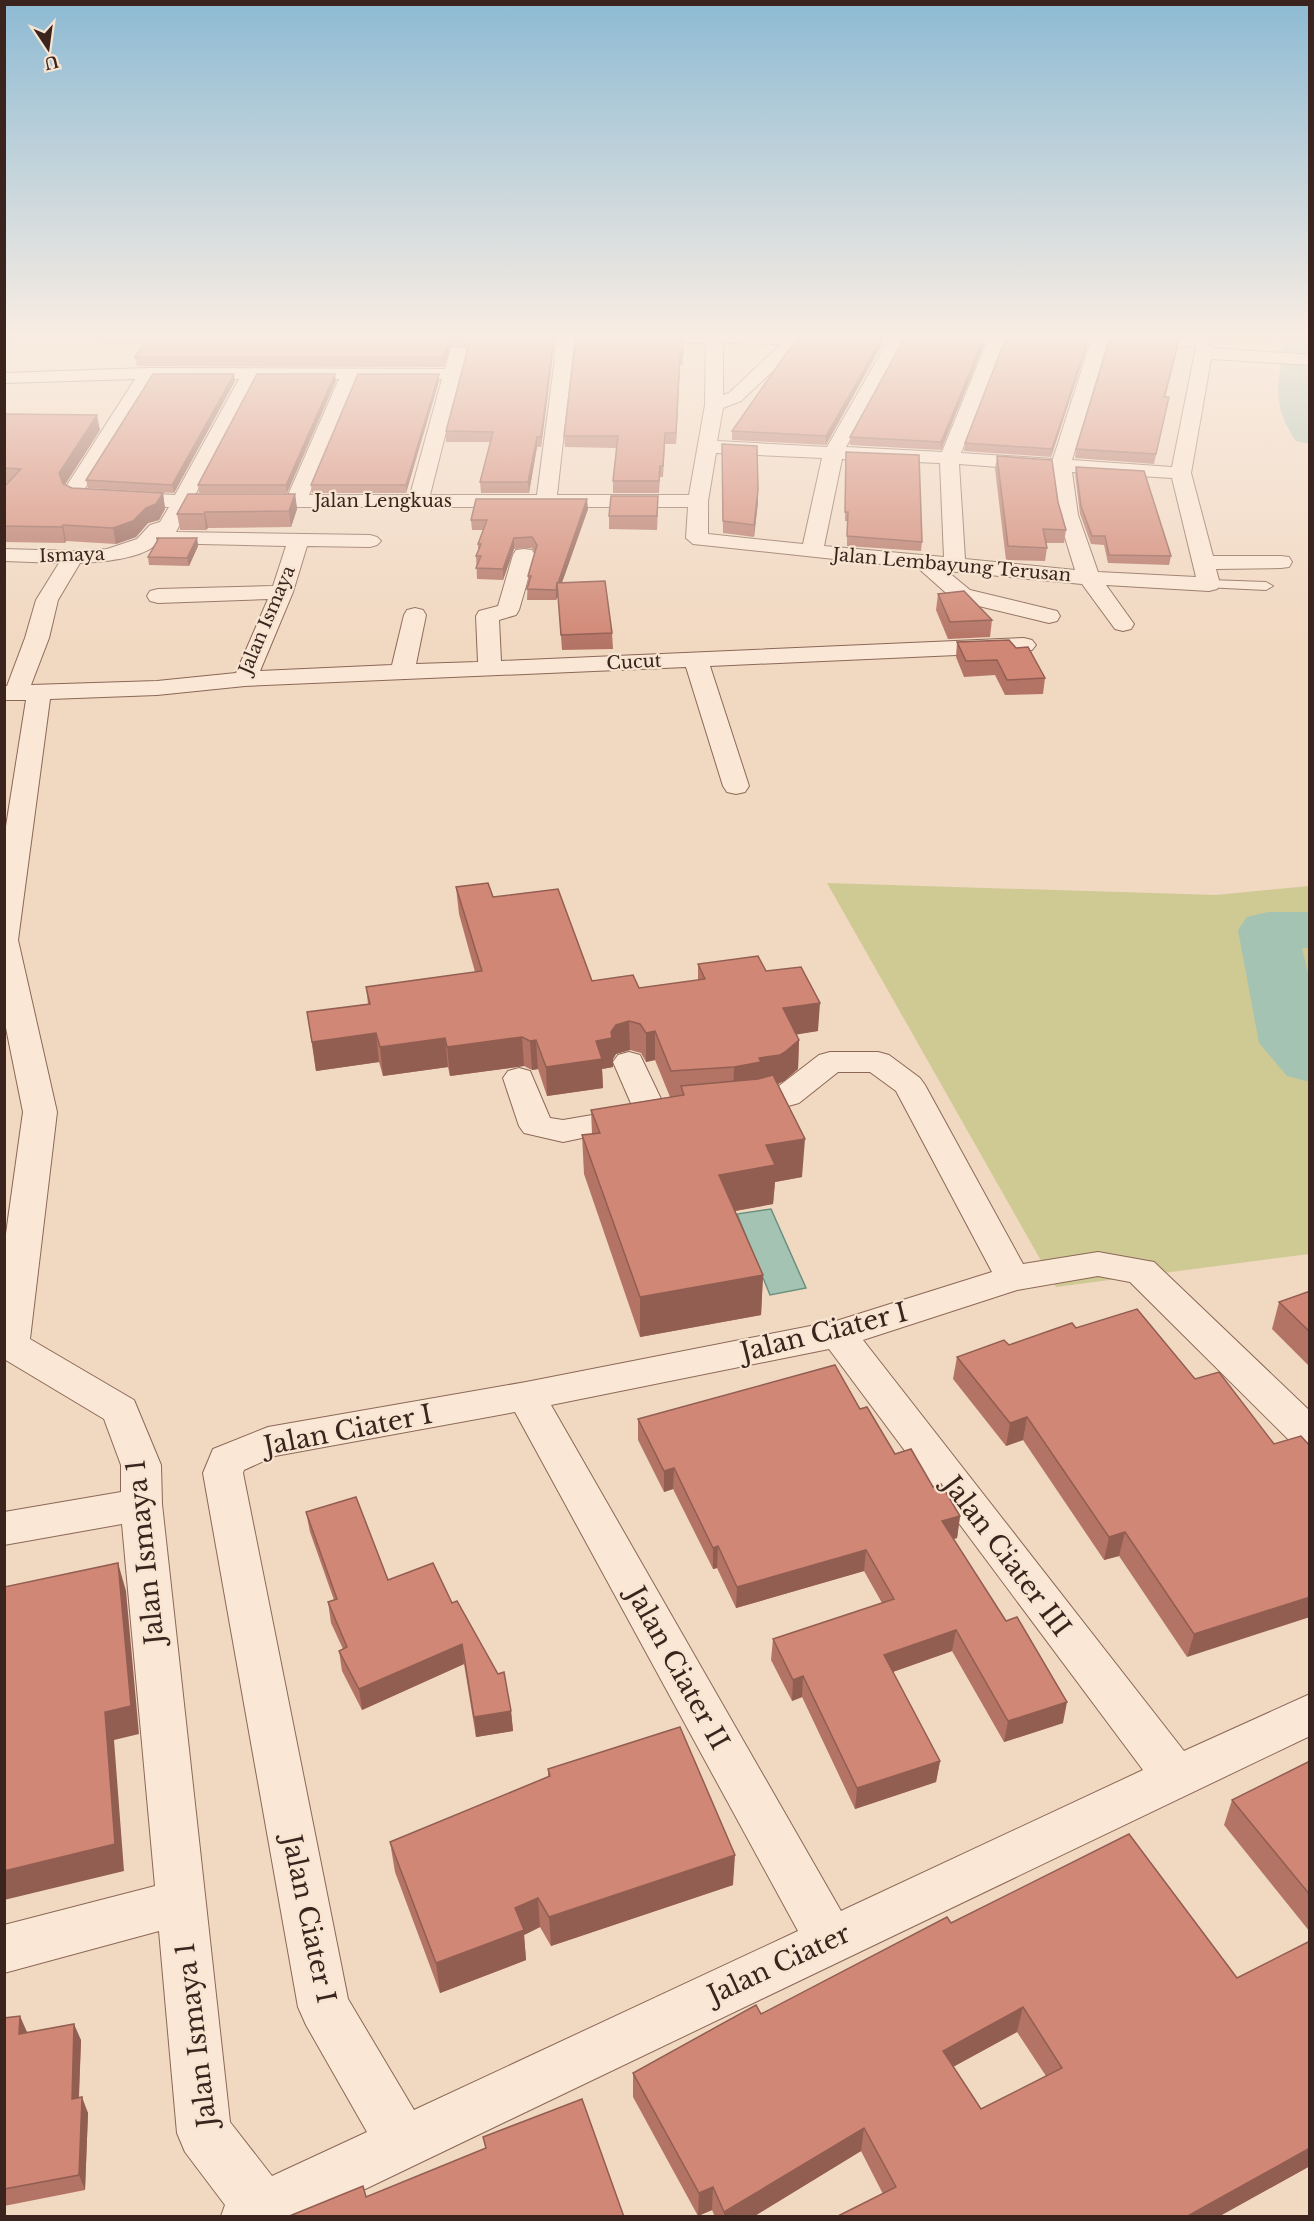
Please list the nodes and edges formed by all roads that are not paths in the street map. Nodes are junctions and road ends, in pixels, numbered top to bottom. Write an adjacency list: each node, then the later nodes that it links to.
1 (108, 437): 16 (street, Jalan Lengkuas)
2 (216, 437): 16 (street)
3 (324, 437): 17 (street)
4 (437, 437): 18 (street)
5 (554, 437): 19 (street)
6 (709, 437): 11 (street)
7 (842, 437): 12 (street)
8 (958, 437): 13 (street)
9 (1070, 437): 14 (street)
10 (1188, 437): 15 (street)
11 (707, 447): 12 (street); 20 (street)
12 (833, 453): 13 (street); 24 (street)
13 (949, 458): 14 (street); 30 (street)
14 (1061, 465): 15 (street); 32 (street)
15 (1181, 473): 31 (street)
16 (181, 501): 17 (street, Jalan Lengkuas); 21 (street)
17 (296, 501): 18 (street, Jalan Lengkuas)
18 (419, 501): 19 (street, Jalan Lengkuas)
19 (546, 501): 20 (street, Jalan Lengkuas)
20 (698, 501): 24 (street, Jalan Lembayung Terusan)
21 (167, 528): 22 (street, Jalan Ismaya); 27 (street, Ismaya)
22 (299, 539): 23 (street); 34 (street, Jalan Ismaya)
23 (370, 541)
24 (812, 552): 29 (street, Jalan Lembayung Terusan)
25 (4, 555): 27 (street, Ismaya)
26 (524, 555): 41 (street)
27 (73, 557): 44 (street, Jalan Ismaya 1)
28 (1281, 562): 31 (street, Jalan Lembayung Terusan)
29 (925, 563): 30 (street, Jalan Lembayung Terusan); 37 (street)
30 (955, 566): 32 (street, Jalan Lembayung Terusan)
31 (1206, 573): 32 (street, Jalan Lembayung Terusan); 33 (lane)
32 (1089, 578): 38 (street)
33 (1266, 586)
34 (282, 592): 35 (street); 43 (street, Jalan Ismaya)
35 (158, 596)
36 (415, 615): 42 (street)
37 (1049, 616)
38 (1123, 624)
39 (1024, 645): 40 (street, Cucut)
40 (696, 660): 41 (street, Cucut); 45 (street)
41 (490, 669): 42 (street, Cucut)
42 (402, 672): 43 (street, Cucut)
43 (245, 679): 44 (street, Jalan Ismaya)
44 (20, 693): 46 (street, Jalan Ismaya 1)
45 (736, 786)
46 (4, 941): 52 (street, Jalan Ismaya 1)
47 (629, 1062): 49 (street)
48 (519, 1078): 49 (street)
49 (652, 1115): 50 (street)
50 (1014, 1278): 51 (street, Jalan Ciater I); 54 (street, Jalan Ciater I)
51 (838, 1334): 53 (street, Jalan Ciater I); 58 (street, Jalan Ciater III)
52 (7, 1345): 55 (street, Jalan Ismaya 1)
53 (526, 1396): 60 (street, Jalan Ciater II); 62 (street, Jalan Ciater I)
54 (1310, 1436)
55 (141, 1504): 56 (street); 59 (street, Jalan Ismaya 1)
56 (4, 1529)
57 (1310, 1714): 58 (street, Jalan Ciater)
58 (1176, 1777): 60 (street, Jalan Ciater)
59 (181, 1902): 61 (street); 63 (street, Jalan Ismaya 1)
60 (830, 1940): 62 (street, Jalan Ciater)
61 (4, 1949)
62 (404, 2144): 63 (street, Jalan Ciater)
63 (257, 2214)

